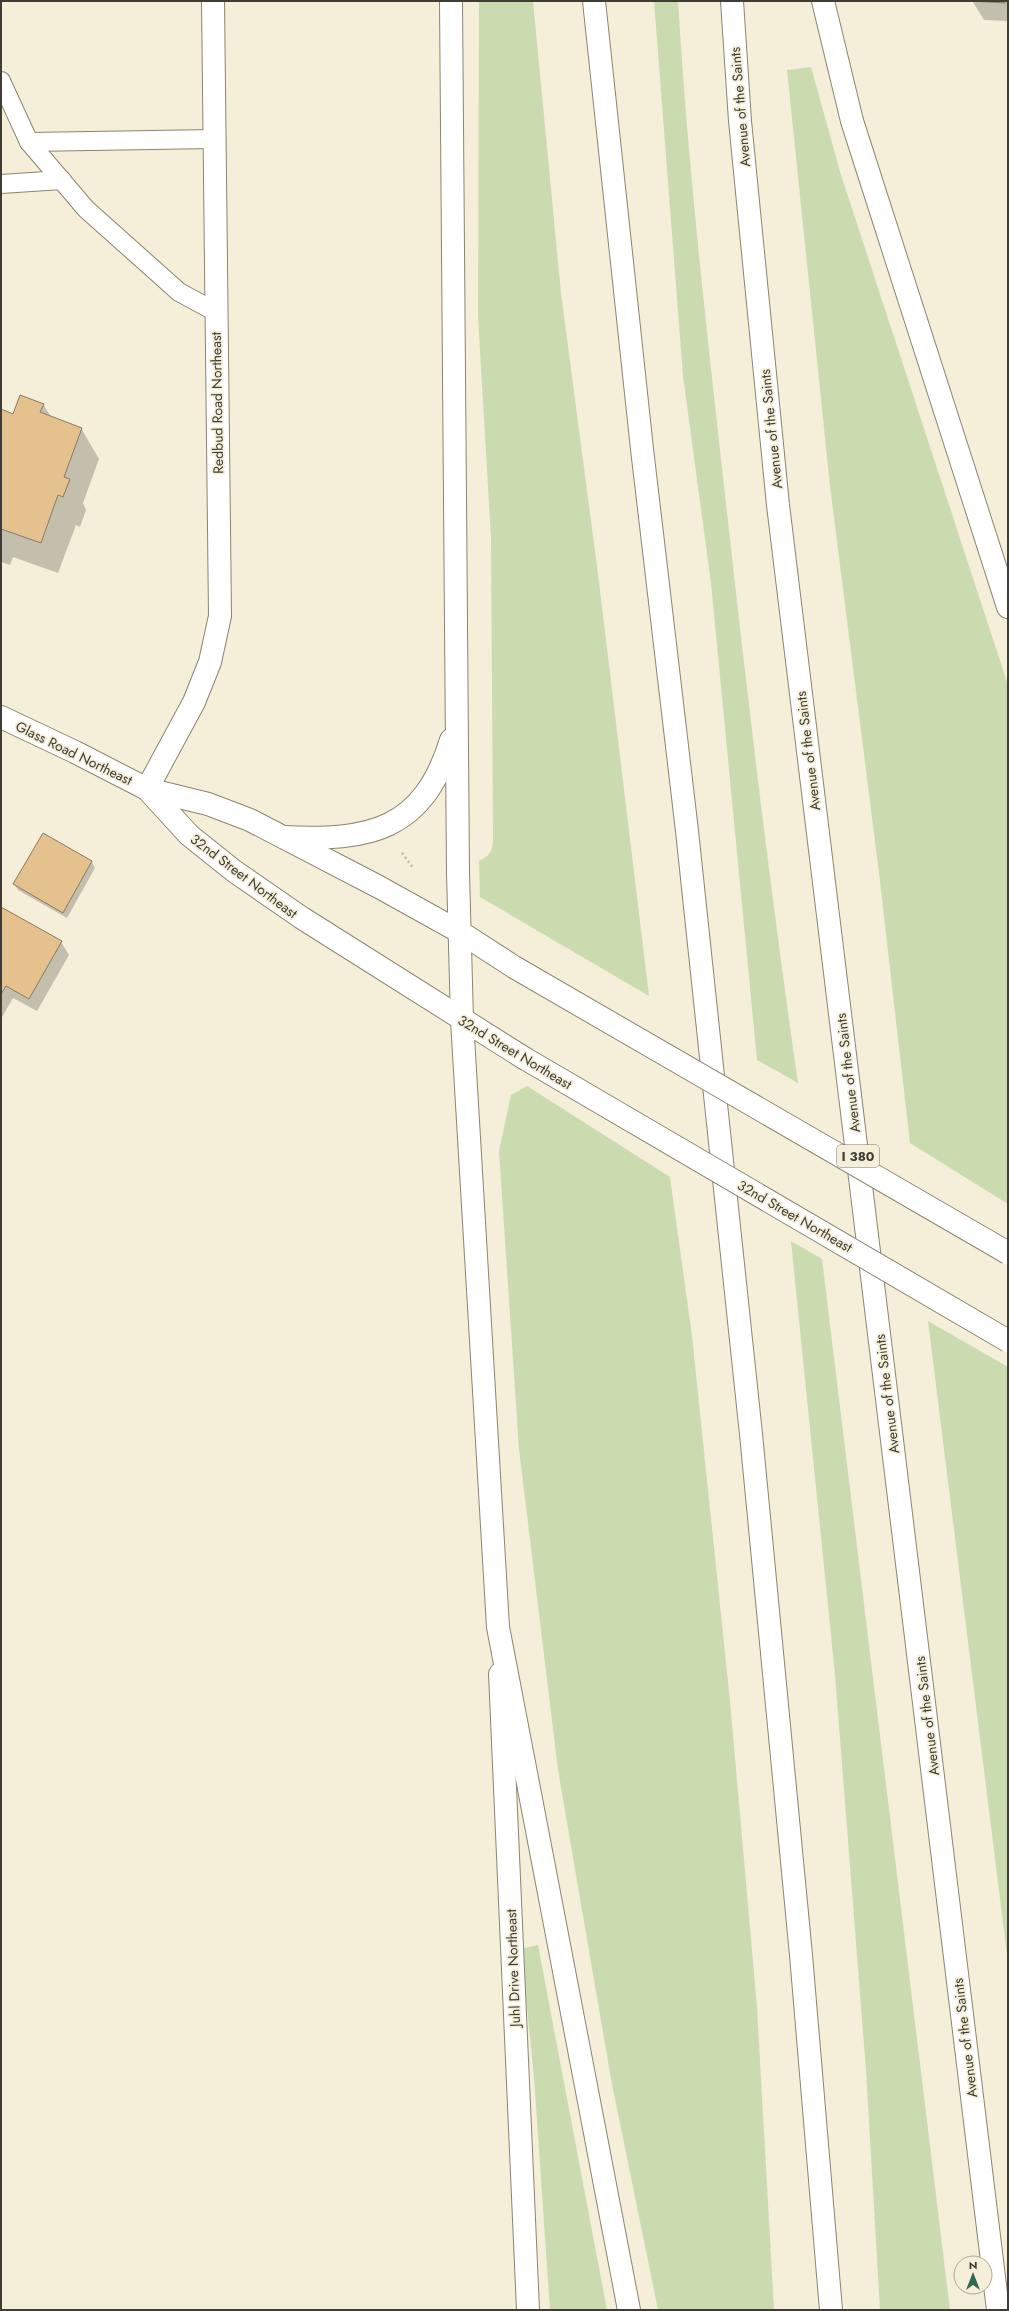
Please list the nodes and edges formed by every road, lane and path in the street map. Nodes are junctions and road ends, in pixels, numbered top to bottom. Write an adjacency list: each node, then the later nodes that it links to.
1 (213, 1): 7 (main road, Redbud Road Northeast)
2 (451, 1): 14 (main road)
3 (594, 1): 26 (main road)
4 (732, 1): 27 (main road, Avenue of the Saints / I 380)
5 (823, 1): 12 (main road)
6 (1, 81): 8 (lane)
7 (214, 139): 8 (lane); 11 (main road, Redbud Road Northeast)
8 (29, 142): 9 (lane)
9 (62, 180): 10 (lane); 11 (lane)
10 (1, 184)
11 (216, 312): 15 (main road, Redbud Road Northeast)
12 (1008, 608)
13 (1, 717): 15 (main road, Glass Road Northeast)
14 (458, 720): 16 (main road); 19 (main road)
15 (147, 789): 16 (main road); 20 (main road, 32nd Street Northeast)
16 (283, 837): 19 (main road)
17 (398, 847): 18 (path)
18 (417, 870)
19 (460, 932): 20 (main road); 21 (main road, bridge)
20 (462, 1020): 22 (main road, 32nd Street Northeast, bridge); 23 (main road)
21 (1008, 1253)
22 (1008, 1341)
23 (498, 1627): 24 (main road, Juhl Drive Northeast); 25 (main road)
24 (528, 2310)
25 (629, 2310)
26 (831, 2310)
27 (998, 2310)

